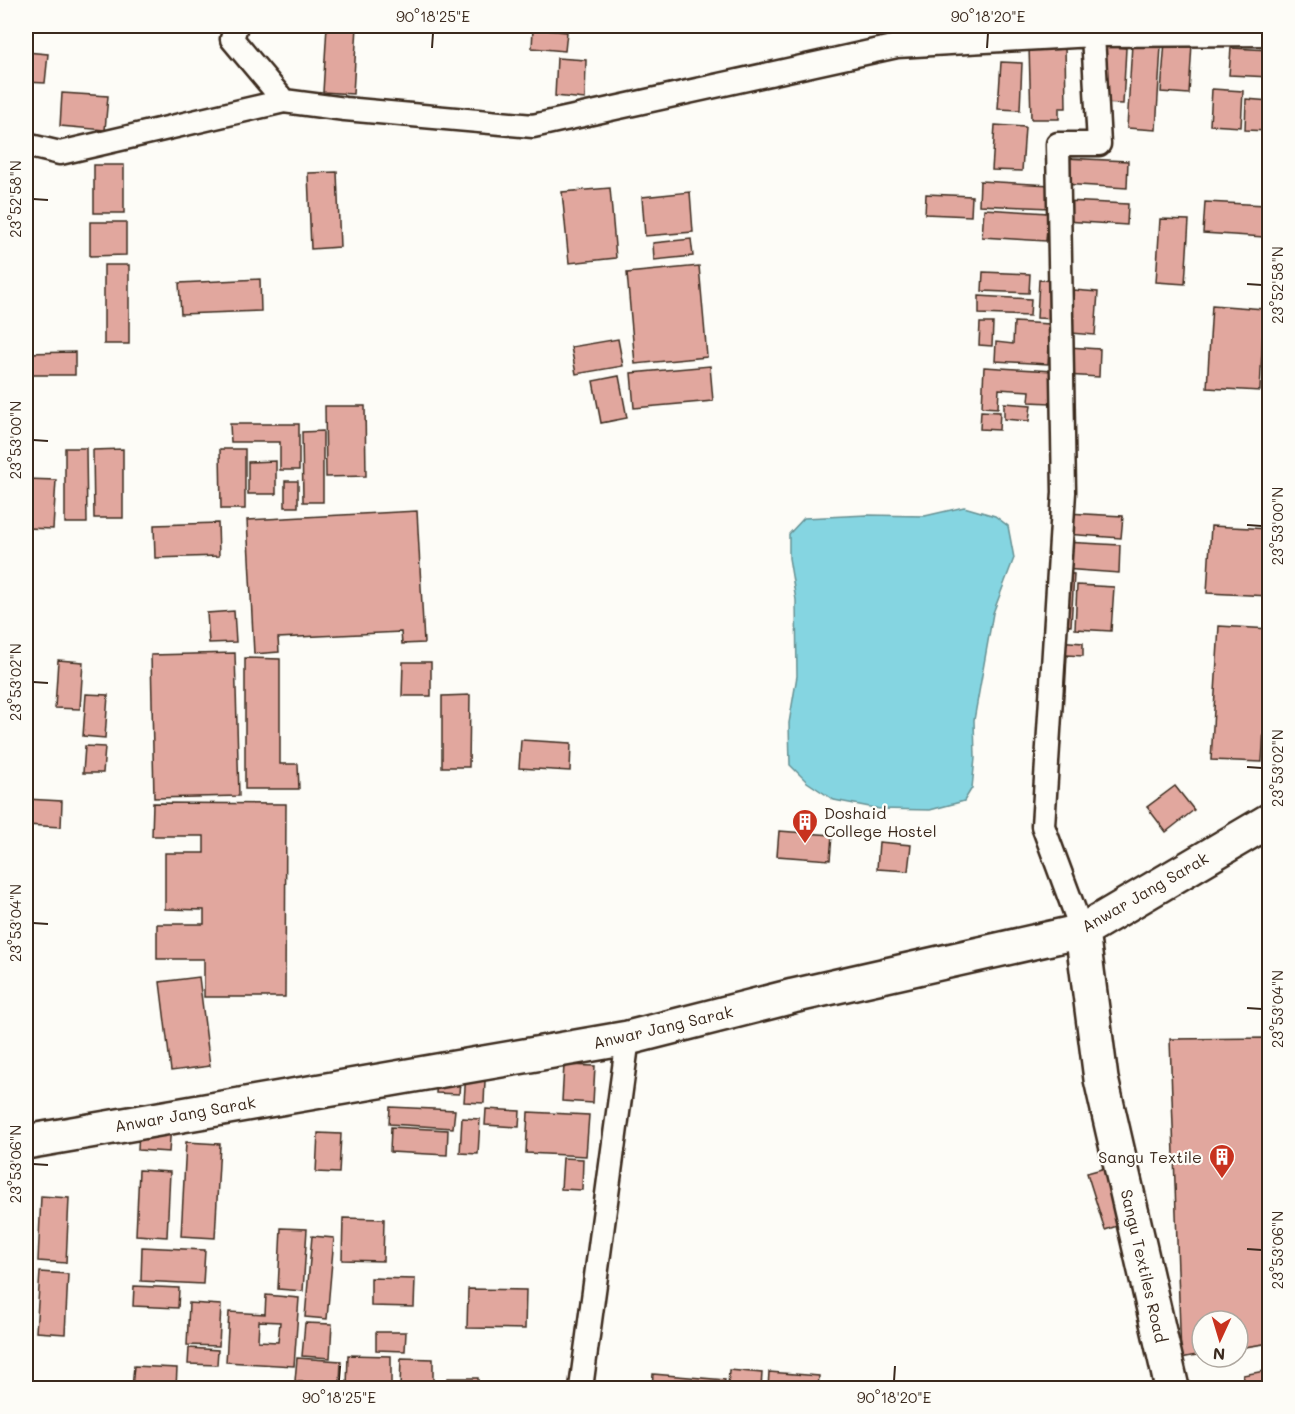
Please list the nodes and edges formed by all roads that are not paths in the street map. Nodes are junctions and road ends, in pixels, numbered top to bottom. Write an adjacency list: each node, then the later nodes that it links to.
1 (236, 26): 4 (street)
2 (1269, 34): 3 (street)
3 (1093, 35): 4 (street); 7 (street)
4 (284, 101): 5 (street)
5 (26, 145)
6 (1269, 820): 7 (main road, Anwar Jang Sarak)
7 (1082, 931): 8 (main road, Anwar Jang Sarak); 11 (main road, Sangu Textiles Road)
8 (628, 1038): 9 (main road, Anwar Jang Sarak); 10 (street)
9 (26, 1142)
10 (581, 1389)
11 (1172, 1389)

